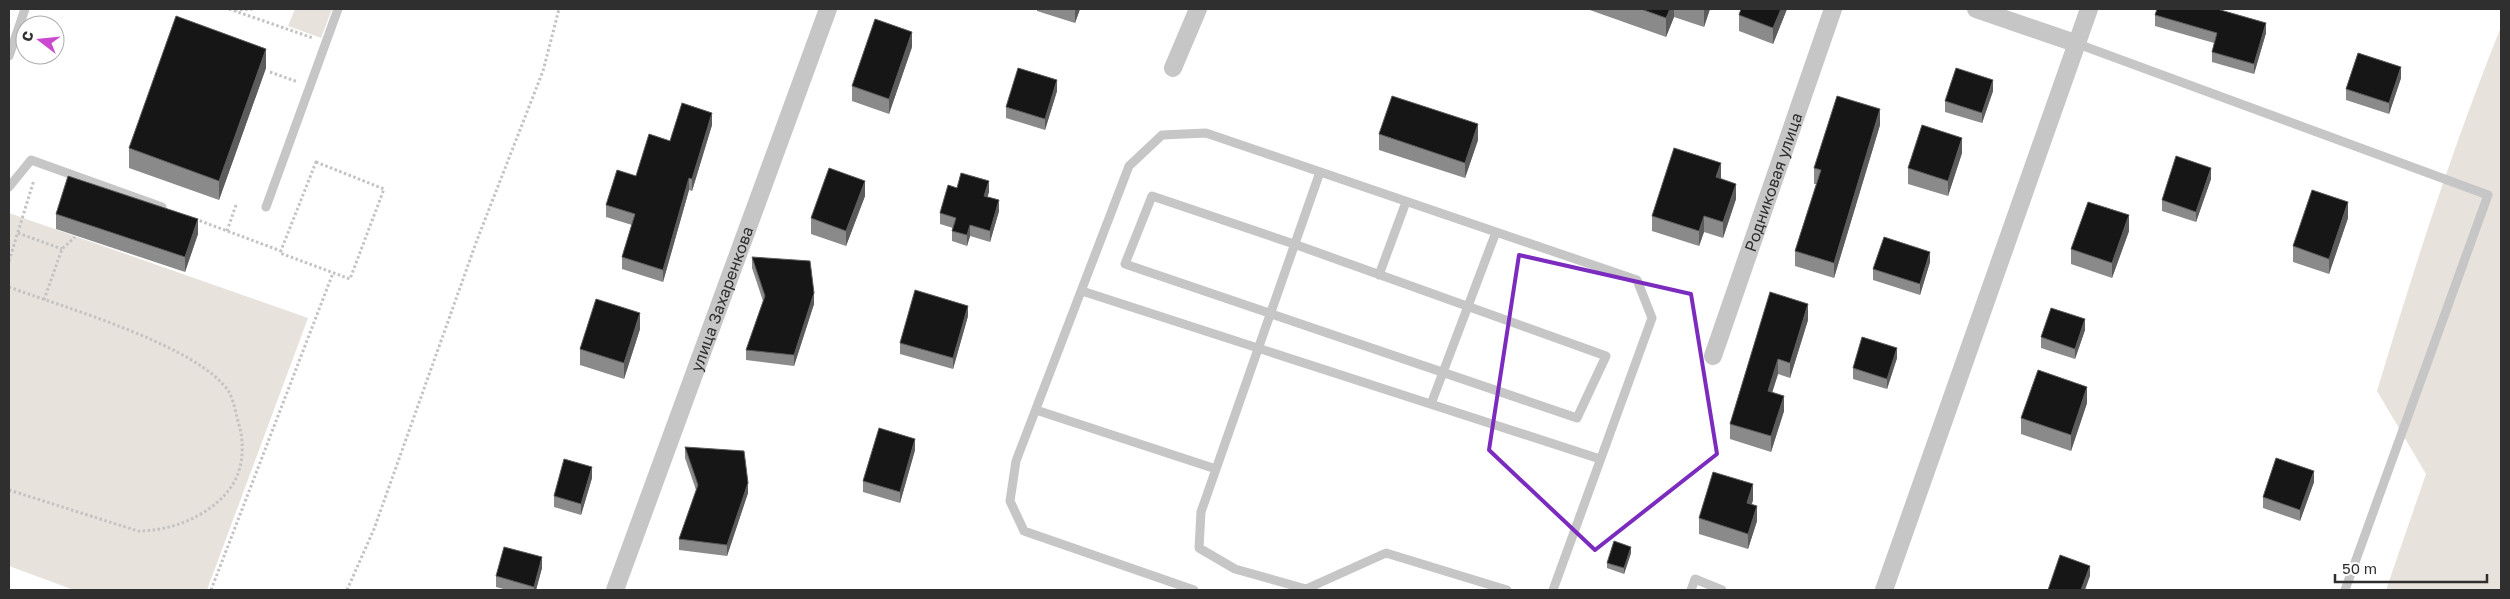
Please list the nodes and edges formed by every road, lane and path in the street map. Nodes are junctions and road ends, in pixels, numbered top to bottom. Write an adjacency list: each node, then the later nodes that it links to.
1 (25, 9): 14 (lane)
2 (229, 9): 11 (path)
3 (254, 9): 11 (path)
4 (338, 9): 12 (lane)
5 (559, 9): 49 (path)
6 (828, 9): 50 (street, улица Захаренкова)
7 (1198, 9): 15 (street)
8 (1833, 9): 41 (street, Родниковая улица)
9 (1976, 9): 13 (street)
10 (2089, 9): 13 (street)
11 (234, 10): 12 (path)
12 (326, 43): 17 (lane)
13 (2078, 44): 56 (street); 57 (lane)
14 (9, 56)
15 (1173, 68)
16 (270, 72): 17 (path)
17 (310, 86): 23 (lane)
18 (40, 163): 20 (lane); 24 (lane); 27 (path)
19 (1320, 172): 21 (lane); 29 (lane); 36 (lane)
20 (9, 187)
21 (1406, 202): 26 (lane); 34 (lane)
22 (236, 205): 25 (path)
23 (266, 207)
24 (163, 208): 25 (path)
25 (227, 231): 31 (path)
26 (1496, 232): 38 (lane); 45 (lane)
27 (18, 233): 30 (path); 32 (path)
28 (75, 237): 30 (path)
29 (1294, 244): 34 (lane); 39 (lane); 39 (lane)
30 (62, 249): 37 (path)
31 (281, 251): 33 (path); 33 (path)
32 (9, 262)
33 (333, 273): 48 (path)
34 (1379, 275): 38 (lane)
35 (9, 286): 37 (path)
36 (1082, 290): 40 (lane); 44 (lane)
37 (44, 300): 47 (path)
38 (1468, 307): 42 (lane); 42 (lane)
39 (1270, 314): 40 (lane); 42 (lane)
40 (1258, 348): 43 (lane); 46 (lane)
41 (1713, 356)
42 (1442, 374): 43 (lane)
43 (1431, 404): 45 (lane)
44 (1036, 410): 46 (lane); 51 (lane)
45 (1600, 458): 53 (lane)
46 (1216, 469): 52 (lane)
47 (9, 490)
48 (211, 590)
49 (347, 590)
50 (615, 590)
51 (1194, 590)
52 (1507, 590)
53 (1553, 590)
54 (1691, 590): 55 (lane)
55 (1722, 590)
56 (1884, 590)
57 (2345, 590)

